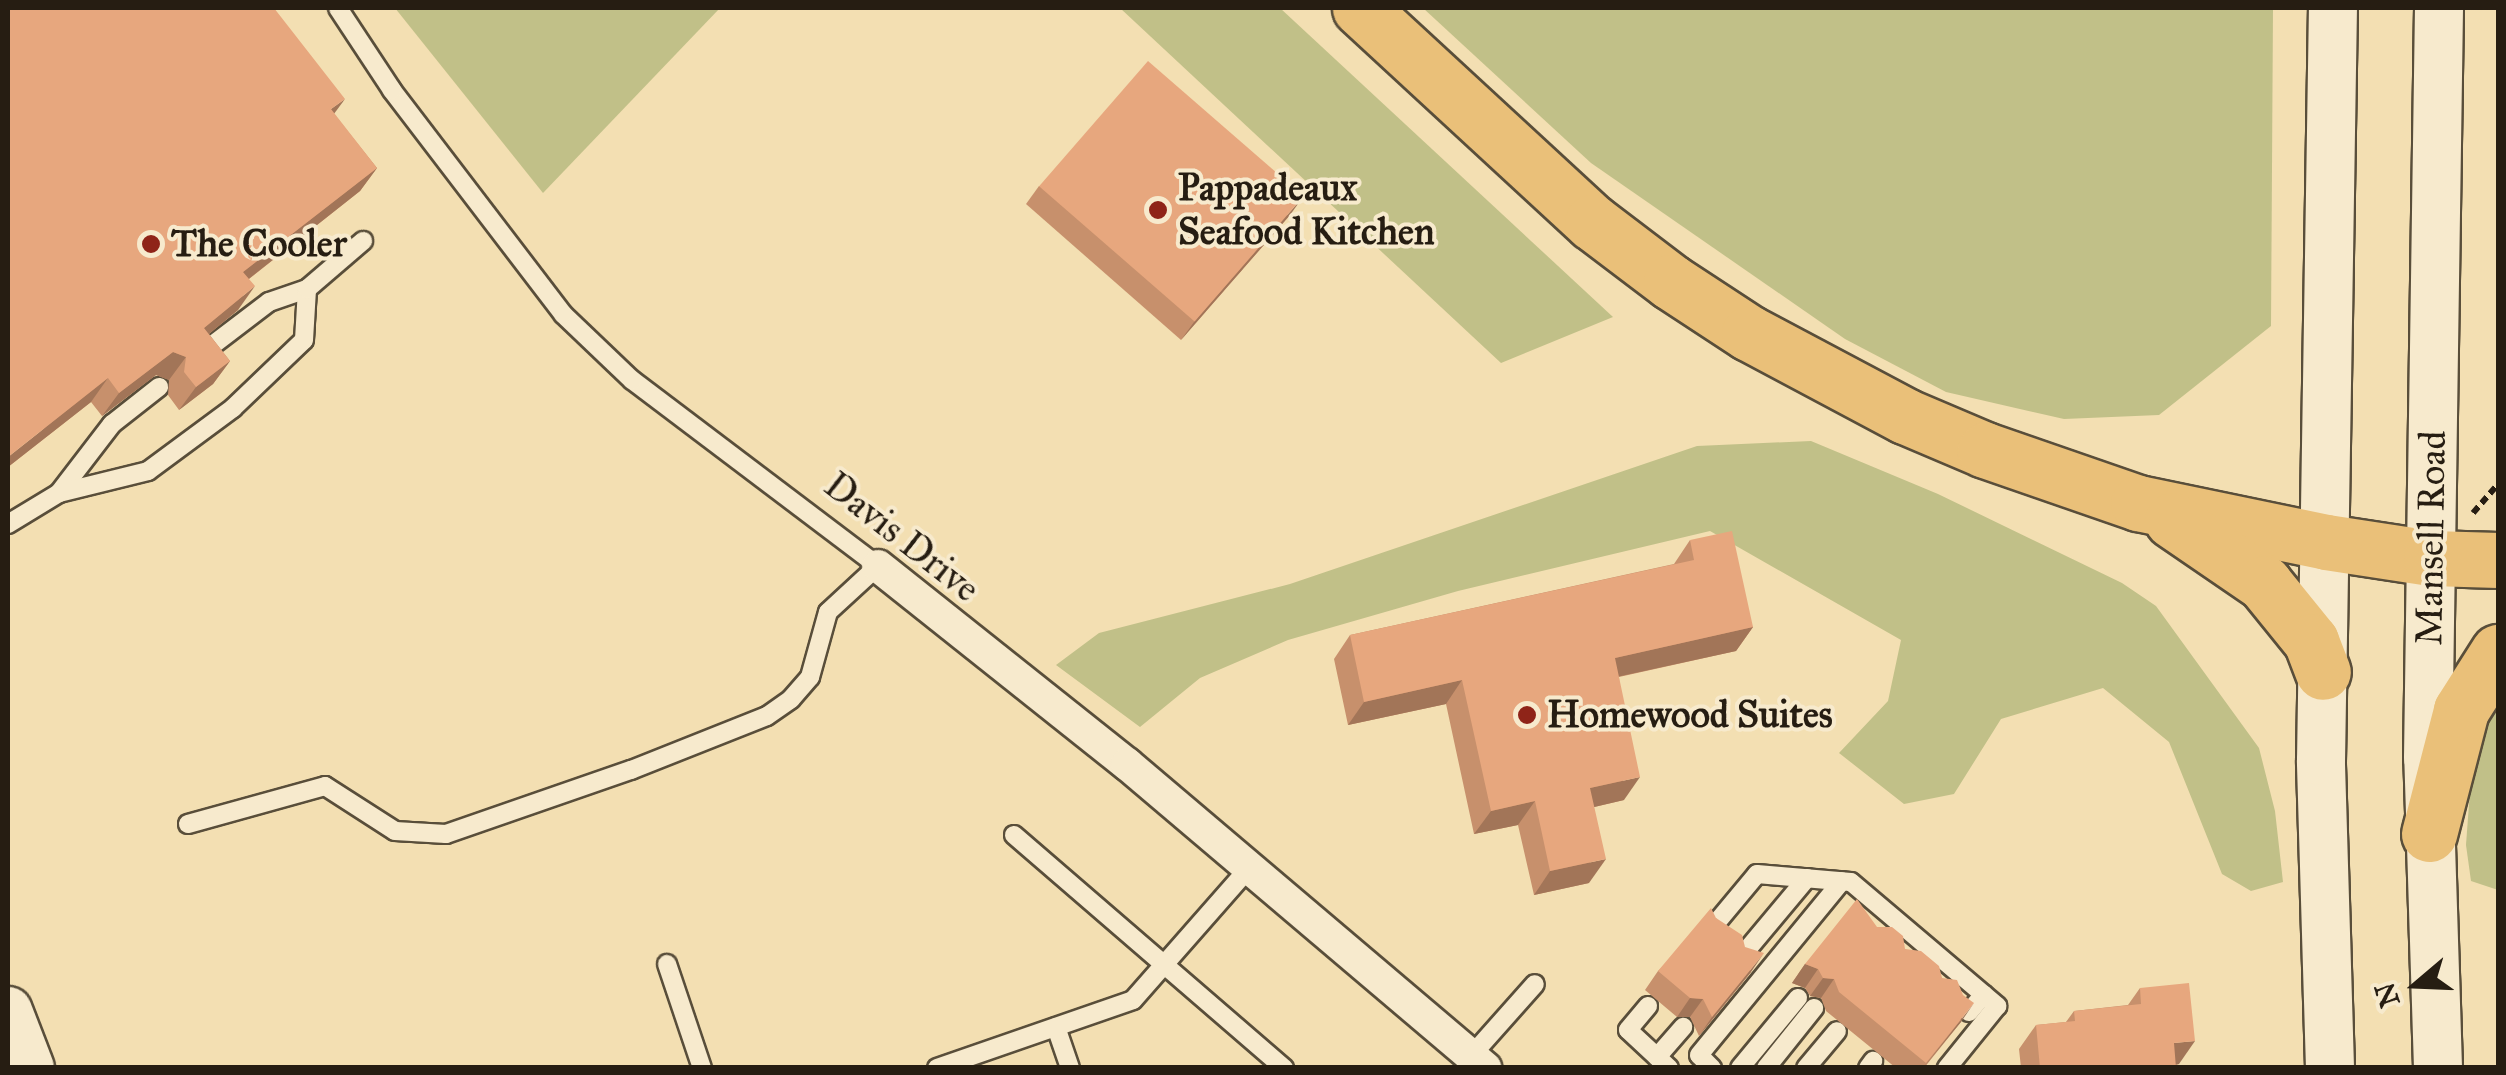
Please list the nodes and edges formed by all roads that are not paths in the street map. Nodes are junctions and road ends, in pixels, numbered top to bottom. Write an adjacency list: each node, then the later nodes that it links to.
1 (338, 8): 15 (lane, Davis Drive)
2 (1360, 8): 10 (highway)
3 (2333, 8): 13 (main road)
4 (2439, 8): 14 (main road, Mansell Road)
5 (363, 241): 6 (lane)
6 (307, 289): 7 (lane); 9 (lane)
7 (206, 350)
8 (159, 388): 9 (lane)
9 (59, 493): 11 (lane)
10 (2138, 504): 13 (highway); 17 (highway)
11 (8, 524)
12 (2484, 539): 14 (highway)
13 (2326, 542): 14 (highway); 17 (main road)
14 (2431, 558): 19 (main road, Mansell Road)
15 (878, 566): 18 (lane); 21 (street, Davis Drive)
16 (2498, 652): 19 (highway)
17 (2323, 672): 54 (main road)
18 (188, 824)
19 (2429, 834): 55 (main road, Mansell Road)
20 (1014, 835): 31 (lane)
21 (1248, 868): 31 (lane); 42 (street, Davis Drive)
22 (1807, 878): 23 (lane); 26 (lane); 28 (lane)
23 (1842, 882): 24 (lane); 44 (lane)
24 (1882, 915): 25 (lane); 27 (lane)
25 (1859, 922)
26 (1712, 928)
27 (1918, 939): 29 (lane); 32 (lane)
28 (1741, 957)
29 (1901, 959)
30 (667, 964): 47 (lane)
31 (1167, 964): 39 (lane); 50 (lane)
32 (1955, 970): 34 (lane); 35 (lane)
33 (1535, 984): 42 (lane)
34 (1938, 988)
35 (1978, 990): 37 (lane); 53 (lane)
36 (1648, 1006): 43 (lane)
37 (1963, 1008)
38 (8, 1011): 46 (main road)
39 (1056, 1027): 48 (lane); 49 (lane)
40 (1683, 1027): 43 (lane)
41 (1837, 1031): 52 (lane)
42 (1478, 1062)
43 (1663, 1062)
44 (1706, 1062)
45 (1740, 1067): 51 (lane)
46 (30, 1068)
47 (702, 1068)
48 (937, 1068)
49 (1070, 1068)
50 (1284, 1068)
51 (1766, 1068)
52 (1806, 1068)
53 (1947, 1068)
54 (2330, 1068)
55 (2438, 1068)

